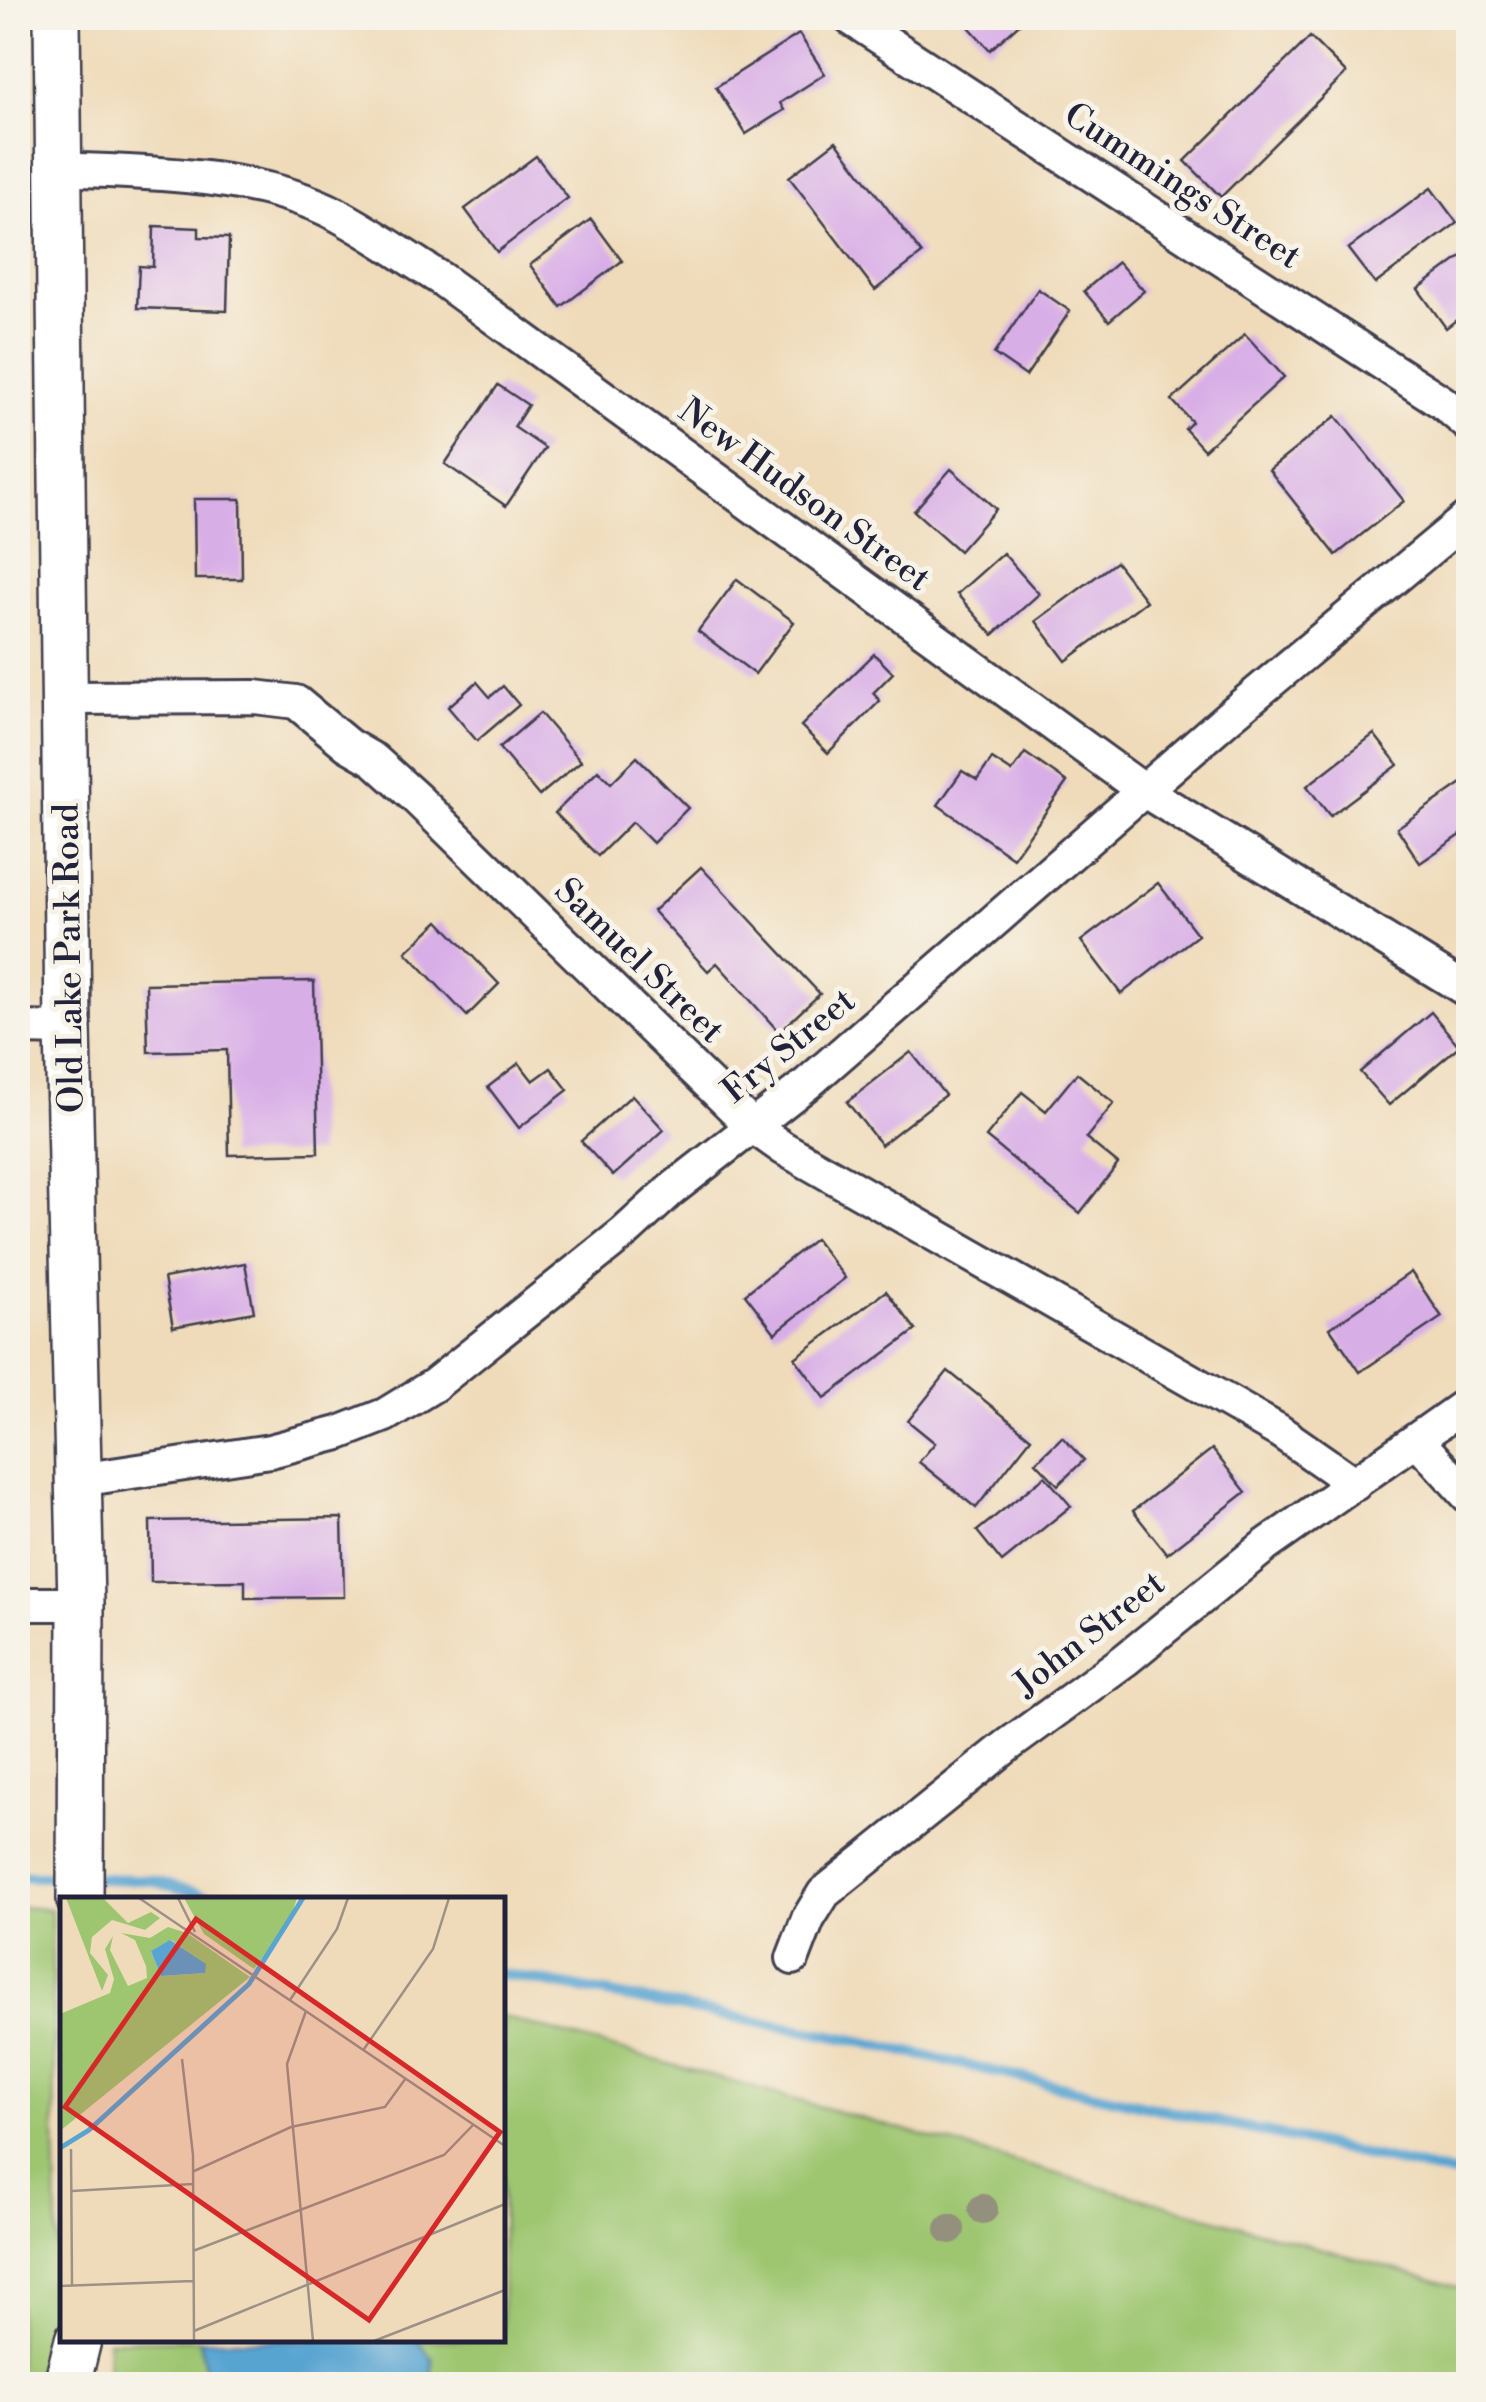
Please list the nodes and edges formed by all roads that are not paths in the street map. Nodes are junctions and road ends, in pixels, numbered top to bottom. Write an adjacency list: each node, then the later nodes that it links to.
1 (57, 18): 3 (street, Old Lake Park Road)
2 (850, 18): 4 (street, Cummings Street)
3 (56, 169): 6 (street, Old Lake Park Road); 7 (street, New Hudson Street)
4 (1468, 424)
5 (1468, 517): 7 (street, Fry Street)
6 (65, 698): 10 (street, Old Lake Park Road); 11 (street, Samuel Street)
7 (1143, 790): 8 (street, New Hudson Street); 11 (street, Fry Street)
8 (1468, 991)
9 (18, 1028): 10 (street)
10 (68, 1029): 14 (street, Old Lake Park Road)
11 (752, 1126): 14 (street, Fry Street); 15 (street, Samuel Street)
12 (1468, 1404): 13 (street, John Street)
13 (1417, 1440): 15 (street, John Street); 16 (street)
14 (79, 1480): 18 (street, Old Lake Park Road)
15 (1355, 1484): 20 (street, John Street)
16 (1468, 1496)
17 (18, 1604): 18 (street)
18 (81, 1604): 19 (street, Old Lake Park Road)
19 (80, 1897)
20 (793, 1958)
21 (78, 2342): 23 (street)
22 (90, 2342): 24 (street)
23 (68, 2384)
24 (95, 2384)

